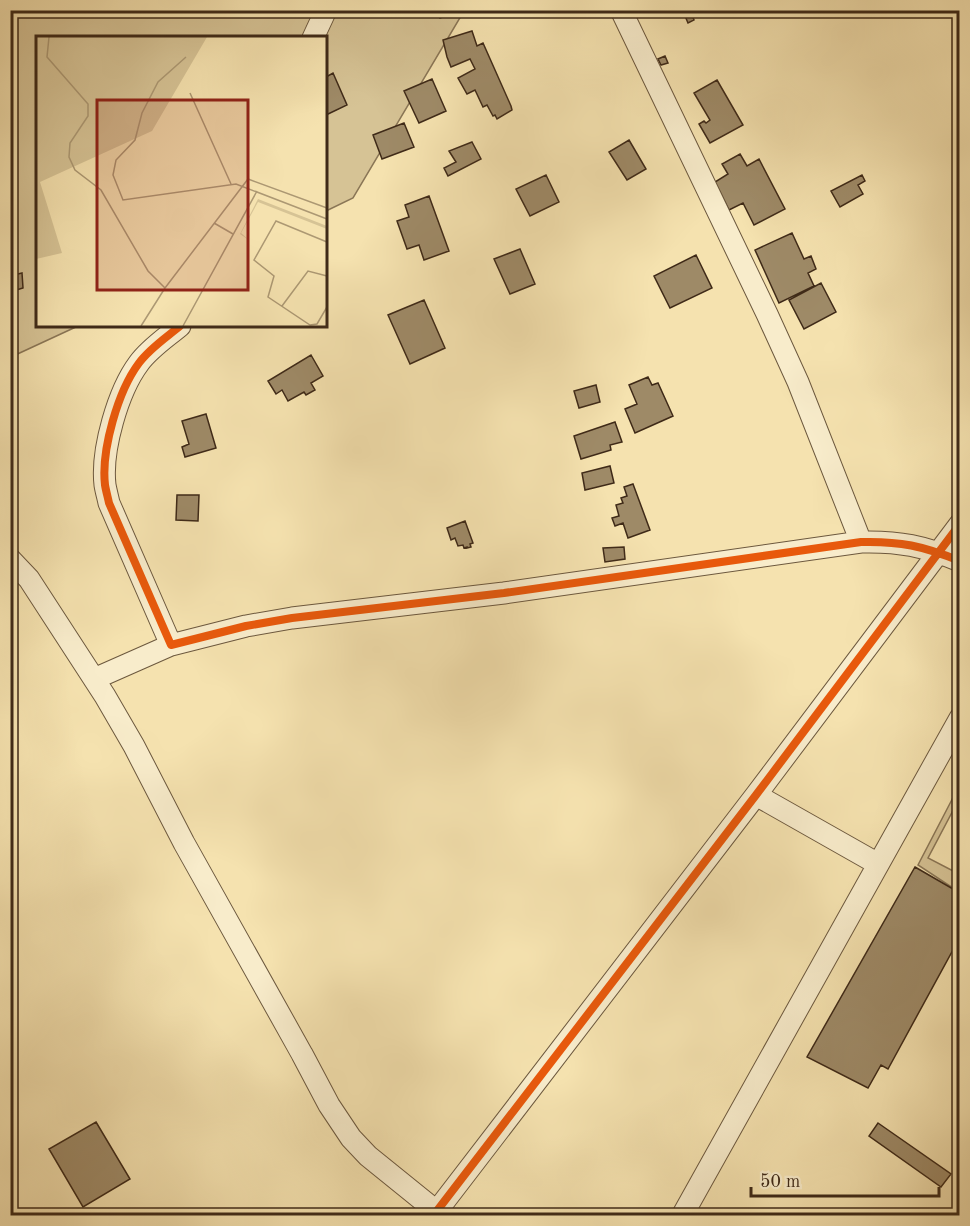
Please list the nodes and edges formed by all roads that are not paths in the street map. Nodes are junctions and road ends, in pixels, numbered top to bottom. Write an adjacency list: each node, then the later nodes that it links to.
1 (326, 10): 3 (street)
2 (621, 10): 6 (street)
3 (314, 36)
4 (179, 327): 10 (street)
5 (960, 524): 7 (street)
6 (861, 542): 7 (street); 10 (street)
7 (938, 552): 9 (street); 13 (street)
8 (10, 559): 11 (street)
9 (960, 561)
10 (171, 645): 11 (street)
11 (94, 679): 15 (street)
12 (960, 718): 14 (street)
13 (756, 795): 14 (street); 15 (street)
14 (878, 864): 16 (street)
15 (435, 1214)
16 (682, 1215)

